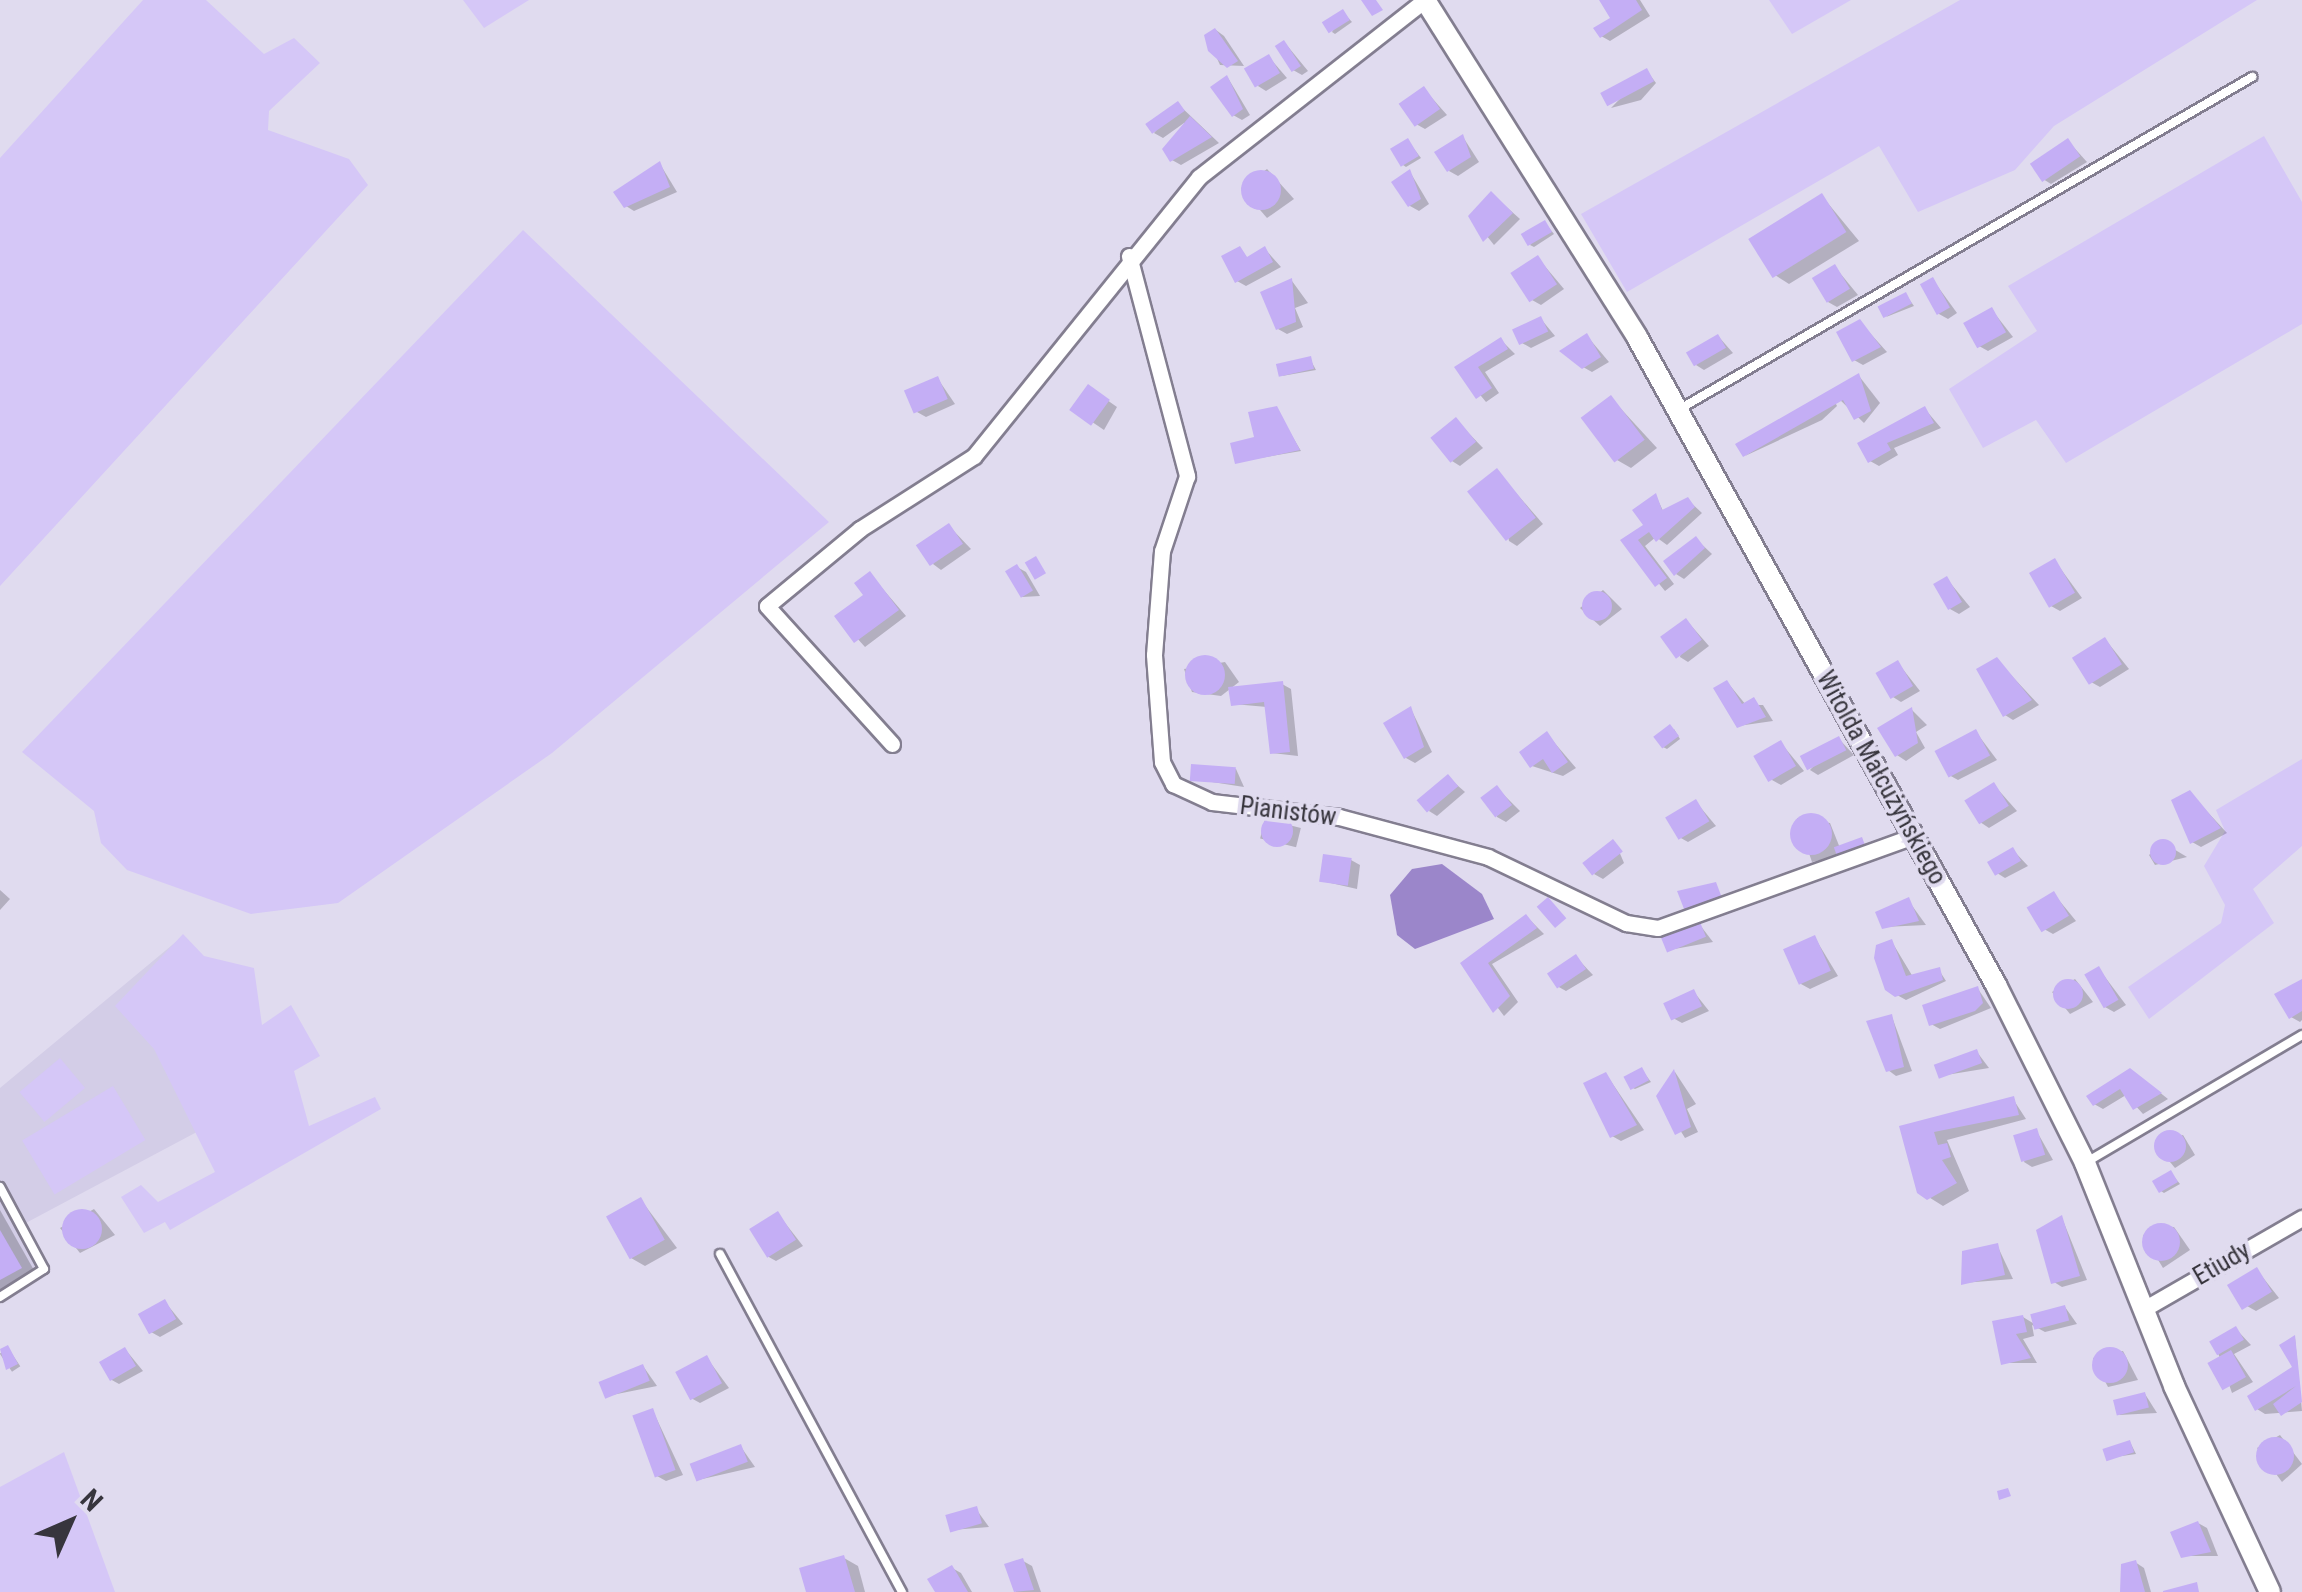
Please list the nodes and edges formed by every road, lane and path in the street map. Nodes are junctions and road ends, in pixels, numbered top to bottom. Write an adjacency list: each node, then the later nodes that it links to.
1 (1425, 0): 3 (street); 4 (street, Witolda Małcużyńskiego)
2 (2252, 76): 4 (lane)
3 (1129, 256): 5 (street); 6 (street, Pianistów)
4 (1678, 410): 6 (street, Witolda Małcużyńskiego)
5 (892, 744)
6 (1914, 836): 8 (street, Witolda Małcużyńskiego)
7 (2302, 1035): 8 (lane)
8 (2085, 1163): 13 (street, Witolda Małcużyńskiego)
9 (0, 1187): 12 (lane)
10 (2302, 1218): 13 (street, Etiudy)
11 (720, 1254): 14 (lane)
12 (0, 1297)
13 (2142, 1310): 15 (street, Witolda Małcużyńskiego)
14 (902, 1592)
15 (2270, 1592)

